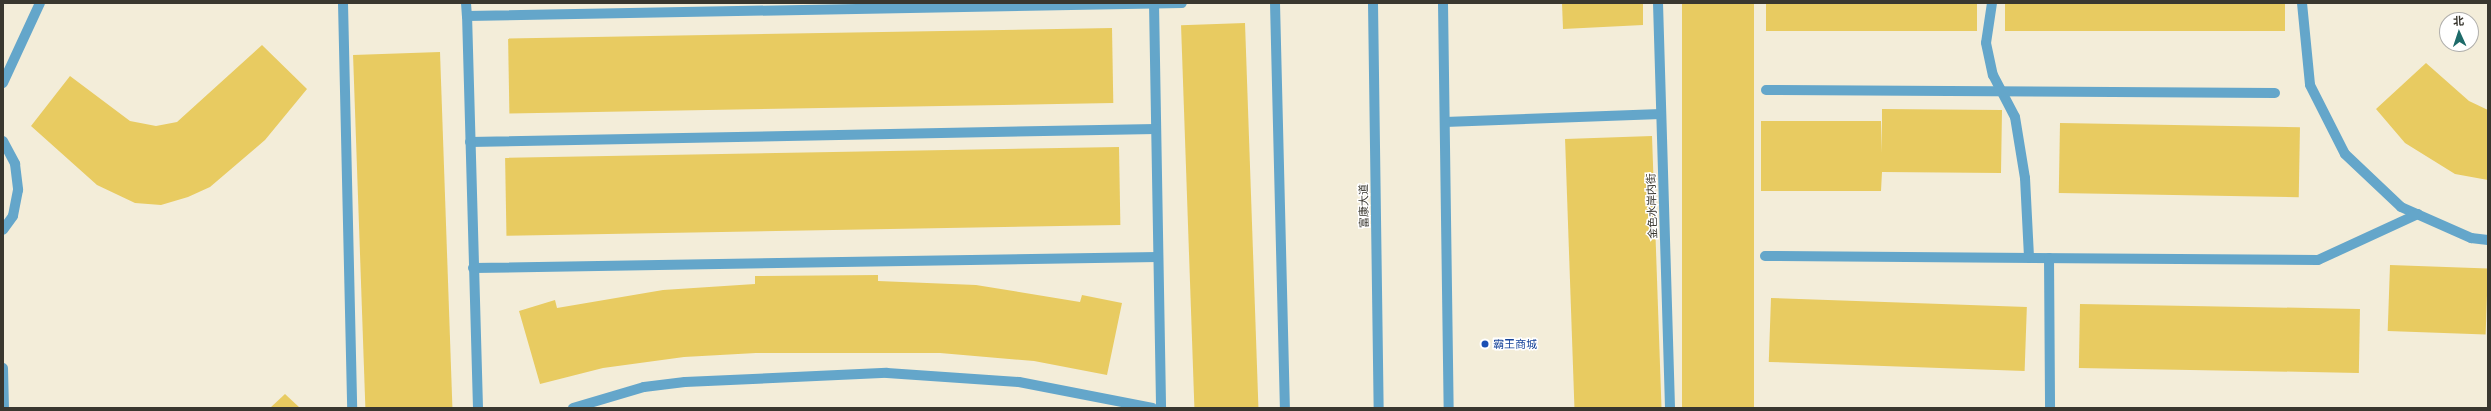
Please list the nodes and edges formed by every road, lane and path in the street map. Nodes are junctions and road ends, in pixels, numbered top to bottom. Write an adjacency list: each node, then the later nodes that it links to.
1 (40, 3): 13 (street)
2 (343, 3): 32 (street)
3 (466, 3): 12 (street)
4 (1182, 3): 11 (street)
5 (1275, 3): 37 (street)
6 (1373, 3): 38 (street, 富康大道)
7 (1443, 3): 18 (street)
8 (1658, 3): 17 (street, 金色水岸内街)
9 (1992, 3): 15 (street)
10 (2302, 3): 22 (street)
11 (1154, 4): 12 (street); 19 (street)
12 (467, 16): 21 (street)
13 (3, 83)
14 (1766, 90): 15 (street)
15 (2001, 92): 16 (street); 27 (street)
16 (2275, 93)
17 (1661, 114): 18 (street); 40 (street, 金色水岸内街)
18 (1445, 122): 39 (street)
19 (1156, 129): 21 (street); 26 (street)
20 (3, 141): 23 (street)
21 (470, 142): 29 (street)
22 (2418, 214): 24 (street); 28 (street)
23 (3, 230)
24 (2488, 240)
25 (1765, 256): 27 (street)
26 (1158, 257): 29 (street); 36 (street)
27 (2029, 258): 28 (street)
28 (2049, 258): 41 (street)
29 (473, 268): 33 (street)
30 (3, 368): 31 (street)
31 (4, 408)
32 (352, 408)
33 (478, 408)
34 (573, 408): 35 (street)
35 (1153, 408)
36 (1161, 408)
37 (1285, 408)
38 (1380, 408)
39 (1449, 408)
40 (1670, 408)
41 (2050, 408)

